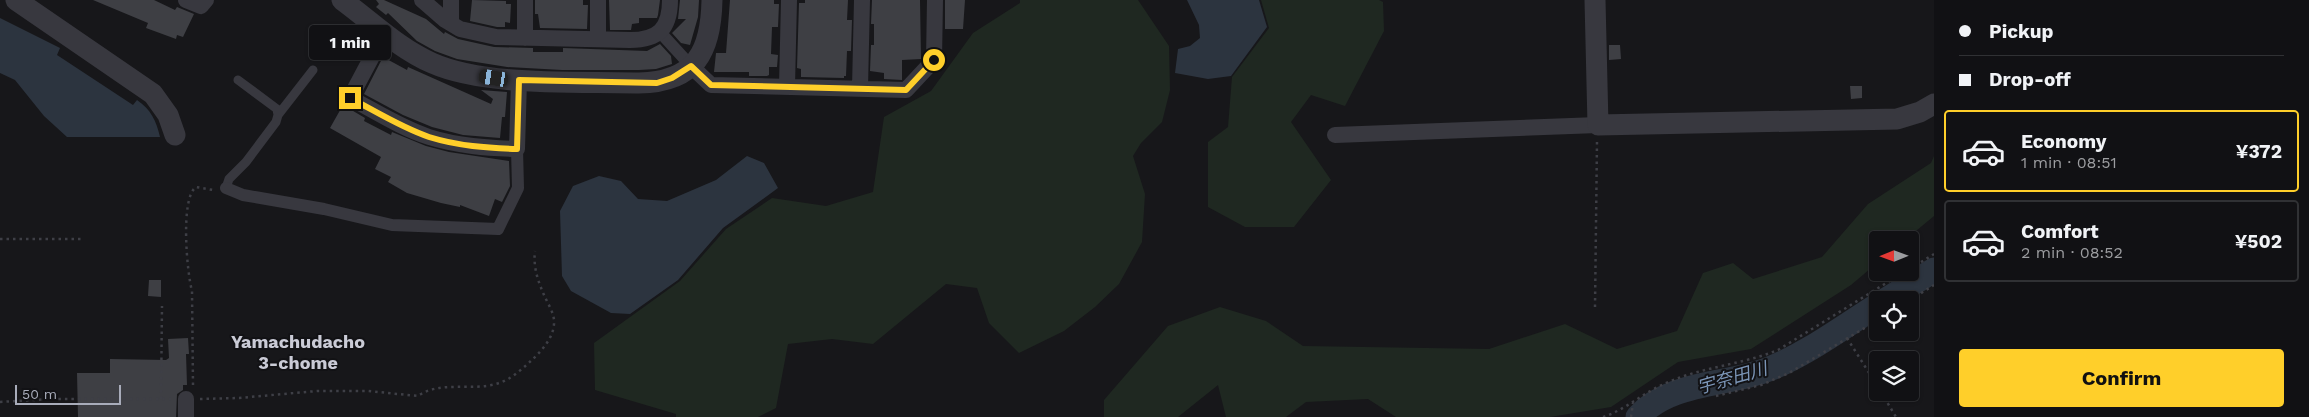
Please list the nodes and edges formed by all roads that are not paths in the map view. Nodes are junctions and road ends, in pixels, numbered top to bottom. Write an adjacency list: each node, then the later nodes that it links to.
1 (16, 0): 29 (street)
2 (186, 0): 3 (street)
3 (206, 0)
4 (342, 0): 17 (street)
5 (422, 0): 15 (street)
6 (451, 0): 15 (street)
7 (525, 0): 18 (street)
8 (598, 0): 19 (street)
9 (670, 0): 16 (street)
10 (712, 0): 20 (street)
11 (789, 0): 24 (street)
12 (862, 0): 25 (street)
13 (935, 0): 25 (street)
14 (1595, 0): 28 (street)
15 (451, 23): 18 (street)
16 (659, 31): 19 (street); 20 (street)
17 (384, 34): 23 (street); 31 (street)
18 (525, 38): 19 (street)
19 (598, 39)
20 (691, 66): 23 (street); 24 (street)
21 (313, 70): 27 (lane)
22 (238, 80): 27 (lane)
23 (519, 80): 31 (street)
24 (787, 86): 25 (street)
25 (860, 88)
26 (1934, 104): 28 (street)
27 (278, 115): 32 (lane)
28 (1598, 125): 30 (street)
29 (175, 135)
30 (1335, 135)
31 (517, 149): 32 (street)
32 (226, 188)
33 (191, 396): 34 (street)
34 (186, 417)

